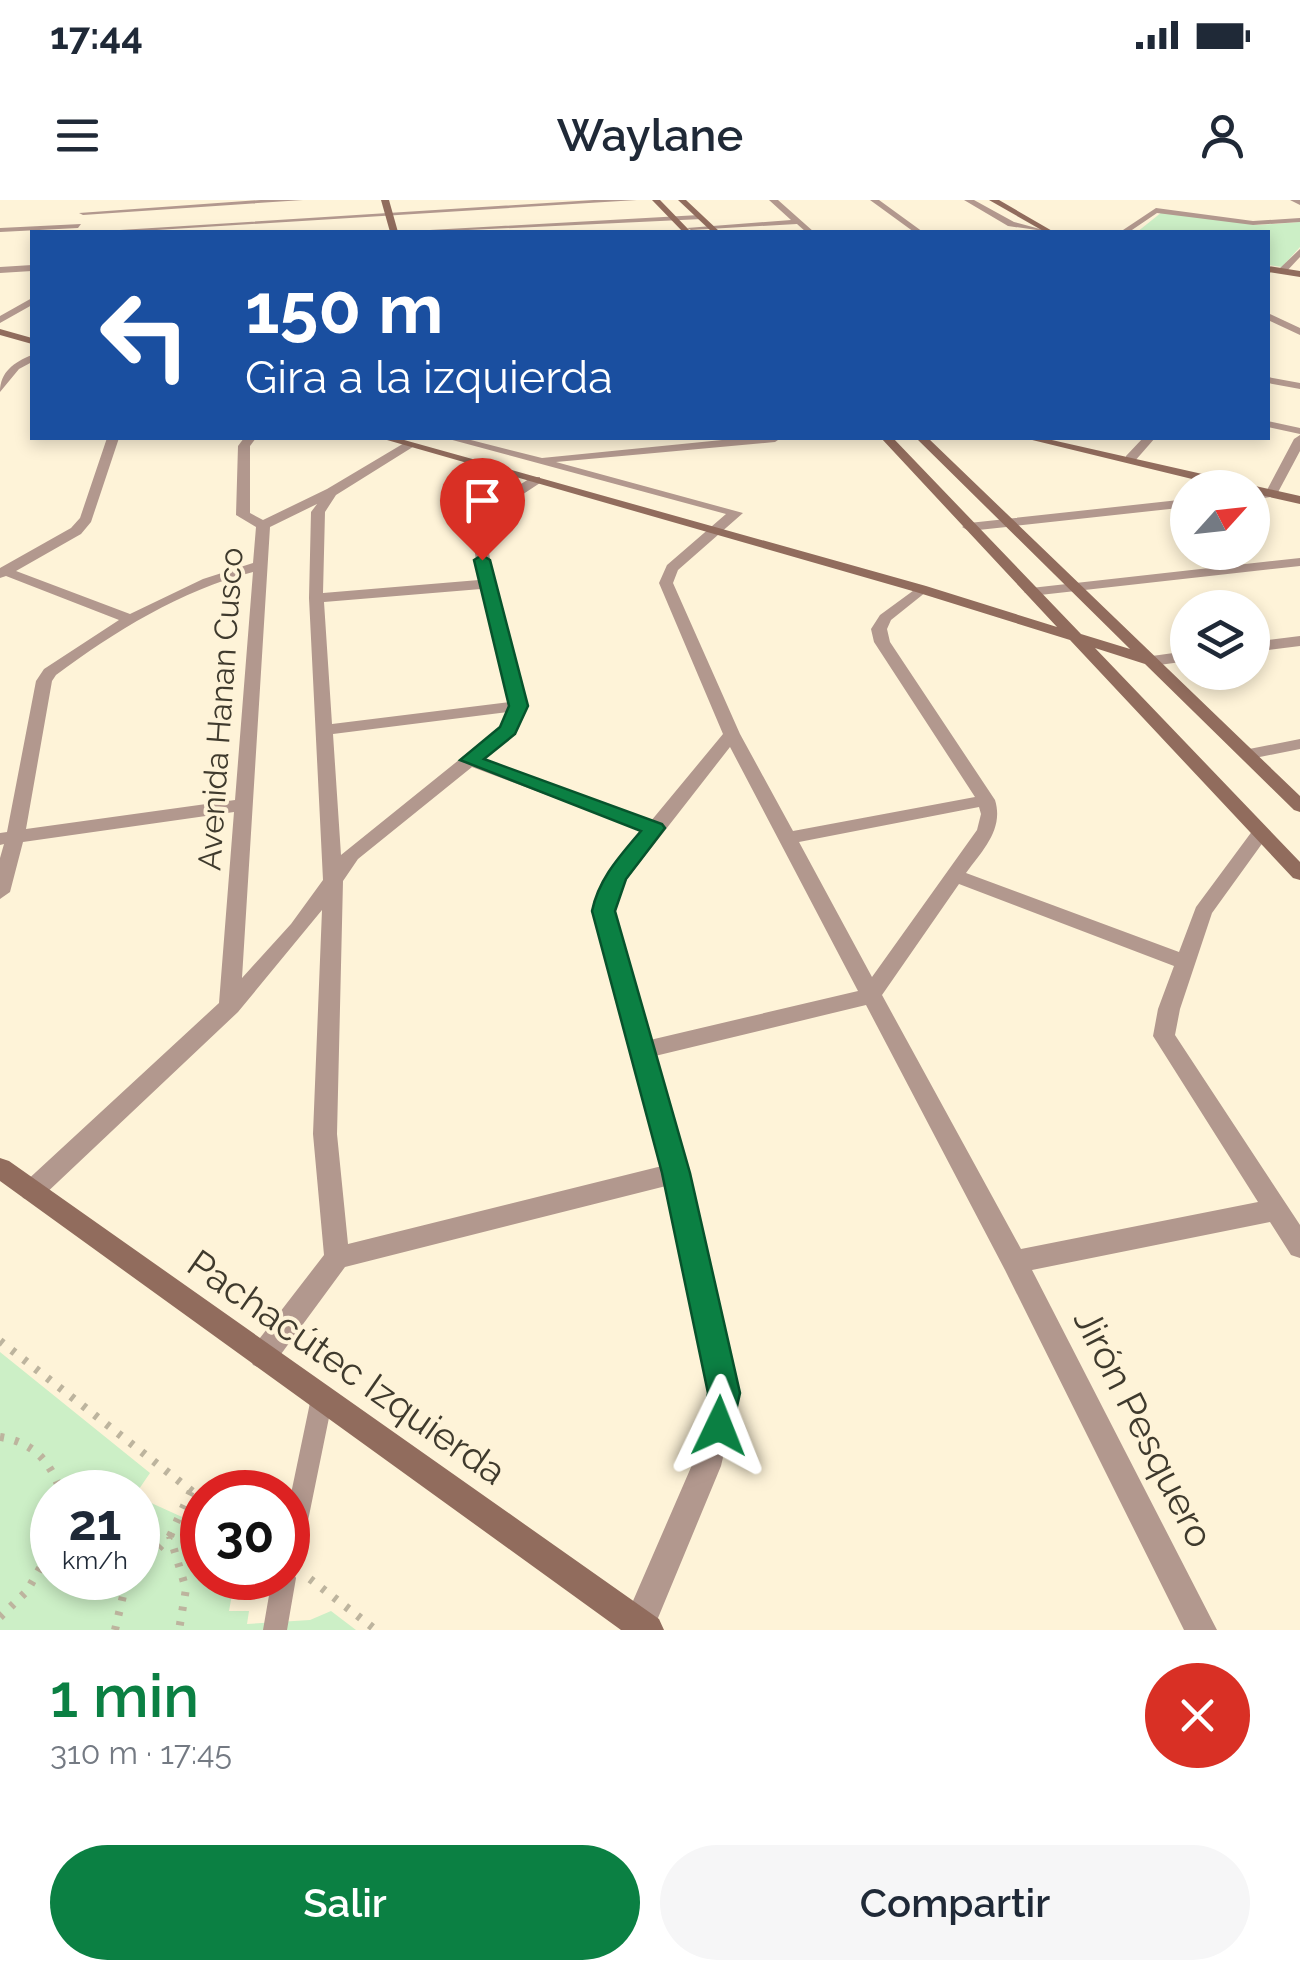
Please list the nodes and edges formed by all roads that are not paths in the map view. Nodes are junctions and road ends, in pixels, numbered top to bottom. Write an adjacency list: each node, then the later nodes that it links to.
1 (88, 200): 11 (street)
2 (299, 200): 11 (street)
3 (385, 200): 12 (main road)
4 (633, 200): 12 (street)
5 (656, 200): 14 (main road)
6 (682, 200): 13 (main road)
7 (773, 200): 16 (street)
8 (874, 200): 25 (street)
9 (968, 200): 26 (street)
10 (993, 200): 27 (main road)
11 (83, 213): 17 (street)
12 (389, 215): 19 (street); 20 (main road)
13 (699, 217): 14 (street); 23 (main road)
14 (673, 218): 21 (street); 22 (main road)
15 (1300, 220): 28 (street)
16 (798, 222): 23 (street); 24 (street)
17 (76, 229): 18 (street)
18 (0, 230)
19 (127, 230)
20 (393, 230)
21 (465, 230)
22 (685, 230): 23 (street)
23 (713, 230)
24 (808, 230)
25 (916, 230)
26 (1040, 230)
27 (1046, 230)
28 (1127, 230)
29 (1300, 252): 33 (street)
30 (30, 268): 32 (street)
31 (1270, 269): 33 (main road)
32 (0, 270)
33 (1282, 272): 34 (main road)
34 (1300, 274)
35 (30, 302): 36 (street)
36 (14, 314): 38 (street); 39 (street)
37 (1270, 317): 41 (street)
38 (30, 319)
39 (0, 320)
40 (0, 332): 42 (main road)
41 (1300, 332)
42 (19, 337): 43 (street)
43 (30, 339)
44 (30, 359): 47 (street)
45 (1270, 380): 46 (street)
46 (1300, 386)
47 (0, 388)
48 (1270, 424): 49 (street)
49 (1300, 431)
50 (1300, 439): 64 (street)
51 (111, 440): 73 (street)
52 (248, 440): 68 (street)
53 (396, 440): 61 (main road); 63 (street, Avenida Hanan Cusco)
54 (456, 440): 61 (street)
55 (760, 440): 61 (street)
56 (889, 440): 69 (main road)
57 (924, 440): 67 (main road)
58 (1039, 440): 60 (main road)
59 (1147, 440): 60 (street)
60 (1130, 460): 62 (main road)
61 (534, 470): 70 (main road); 70 (street); 74 (street)
62 (1170, 470)
63 (332, 492): 68 (street, Avenida Hanan Cusco); 78 (street)
64 (1272, 494): 65 (main road)
65 (1300, 500)
66 (1170, 505): 67 (street)
67 (1011, 522): 69 (street); 75 (main road)
68 (263, 524): 72 (street, Avenida Hanan Cusco)
69 (969, 527): 77 (main road)
70 (714, 530): 76 (main road); 87 (street, Jirón Pesquero)
71 (1300, 562): 75 (street)
72 (258, 566): 79 (street); 92 (street, Avenida Hanan Cusco)
73 (4, 573): 79 (street)
74 (487, 584): 78 (street); 85 (street)
75 (1076, 588): 77 (street); 84 (main road)
76 (921, 589): 80 (main road); 91 (street)
77 (1031, 592): 80 (main road)
78 (316, 598): 86 (street)
79 (134, 620): 97 (street)
80 (1074, 636): 84 (main road); 95 (main road)
81 (1300, 641): 82 (street)
82 (1270, 645)
83 (1170, 658): 84 (street)
84 (1152, 661): 89 (main road)
85 (518, 706): 86 (street); 90 (street)
86 (325, 730): 99 (street)
87 (732, 734): 94 (street); 96 (street, Jirón Pesquero)
88 (1300, 744): 89 (street)
89 (1250, 754): 93 (main road)
90 (470, 760): 94 (street); 99 (street)
91 (986, 800): 96 (street); 100 (street)
92 (242, 806): 97 (street); 104 (street, Avenida Hanan Cusco)
93 (1300, 806)
94 (654, 828): 105 (street)
95 (1260, 834): 98 (main road); 102 (street)
96 (787, 838): 103 (street, Jirón Pesquero)
97 (8, 839): 101 (street)
98 (1300, 874)
99 (333, 876): 104 (street); 111 (street)
100 (956, 876): 102 (street); 103 (street)
101 (0, 892)
102 (1184, 962): 109 (street)
103 (870, 996): 105 (street); 112 (street, Jirón Pesquero)
104 (230, 1006): 108 (street)
105 (644, 1050): 107 (street)
106 (0, 1168): 108 (main road, Pachacútec Izquierda)
107 (676, 1173): 111 (street); 117 (street)
108 (32, 1191): 113 (main road, Pachacútec Izquierda)
109 (1274, 1210): 110 (street); 112 (street)
110 (1300, 1247)
111 (337, 1258): 113 (street)
112 (1014, 1262): 119 (street, Jirón Pesquero)
113 (263, 1356): 114 (main road, Pachacútec Izquierda)
114 (322, 1398): 115 (lane); 117 (main road, Pachacútec Izquierda)
115 (309, 1470)
116 (283, 1600): 118 (lane)
117 (644, 1627)
118 (275, 1630)
119 (1201, 1630)

